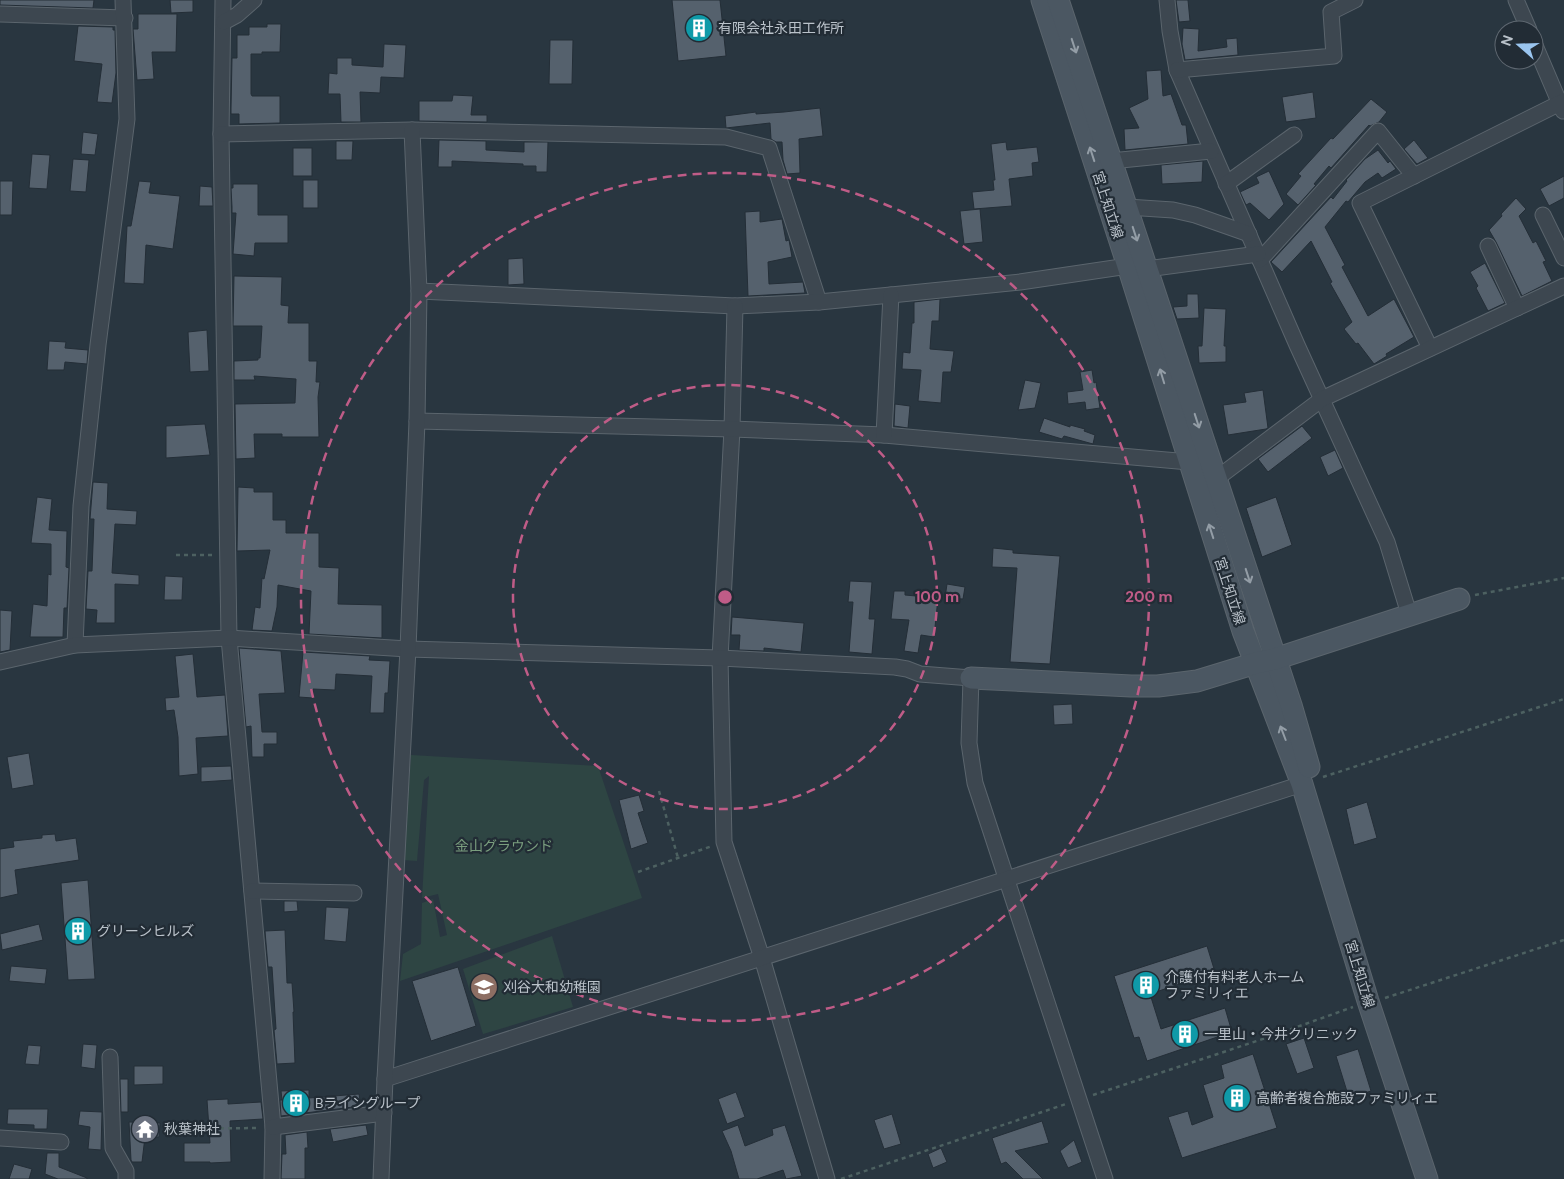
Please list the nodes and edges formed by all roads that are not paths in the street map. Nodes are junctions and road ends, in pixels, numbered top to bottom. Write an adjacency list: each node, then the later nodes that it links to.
1 (123, 0): 10 (street)
2 (223, 0): 12 (street)
3 (254, 0): 12 (street)
4 (1042, 0): 29 (main road, 宮上知立線, one-way to 4)
5 (1058, 0): 20 (main road, 宮上知立線, one-way to 20)
6 (1167, 0): 14 (street)
7 (1354, 0): 14 (street)
8 (1516, 0): 11 (street)
9 (0, 14): 10 (street)
10 (125, 18): 46 (street)
11 (1525, 20)
12 (224, 22): 17 (street)
13 (1544, 65): 15 (street)
14 (1177, 70): 19 (street)
15 (1563, 106): 21 (street)
16 (412, 130): 17 (street); 31 (street); 33 (street)
17 (221, 134): 45 (street)
18 (1294, 135): 22 (street)
19 (1211, 151): 20 (street); 22 (street)
20 (1111, 161): 23 (main road, 宮上知立線)
21 (1414, 176): 27 (street); 36 (street)
22 (1226, 184): 25 (street)
23 (1127, 208): 25 (street); 29 (main road, 宮上知立線, one-way to 29)
24 (1543, 215): 28 (street)
25 (1249, 234): 27 (street)
26 (1488, 246): 35 (street)
27 (1259, 257): 29 (street); 37 (street)
28 (1564, 258)
29 (1138, 267): 32 (street); 41 (main road, 宮上知立線, one-way to 29); 42 (main road, 宮上知立線, one-way to 42)
30 (1564, 286): 35 (street)
31 (419, 291): 34 (street); 38 (street)
32 (891, 295): 33 (street); 40 (street)
33 (820, 302): 34 (street)
34 (735, 306): 39 (street)
35 (1517, 308): 36 (street)
36 (1430, 348): 37 (street)
37 (1322, 399): 42 (street); 44 (street)
38 (417, 421): 39 (street); 47 (street)
39 (732, 429): 40 (street); 48 (street)
40 (884, 435): 41 (street)
41 (1190, 462): 49 (main road, 宮上知立線, one-way to 41)
42 (1216, 479): 49 (main road, 宮上知立線, one-way to 49)
43 (1459, 599): 44 (main road)
44 (1409, 614): 49 (main road)
45 (229, 638): 46 (street); 47 (street); 54 (street)
46 (75, 645): 50 (street)
47 (408, 649): 48 (street); 59 (street)
48 (720, 658): 51 (street); 56 (street)
49 (1266, 661): 51 (main road); 52 (main road, 宮上知立線)
50 (0, 662)
51 (971, 678): 53 (street)
52 (1307, 782): 53 (street); 57 (main road, 宮上知立線)
53 (1007, 879): 56 (street); 68 (street)
54 (252, 891): 55 (street); 61 (street)
55 (354, 893)
56 (762, 958): 59 (street); 67 (street)
57 (1373, 1000): 69 (main road, 宮上知立線); 70 (main road, 宮上知立線)
58 (110, 1057): 64 (street)
59 (385, 1079): 60 (street)
60 (384, 1113): 61 (street); 66 (street)
61 (273, 1127): 65 (street)
62 (0, 1138): 63 (street)
63 (61, 1142)
64 (126, 1179)
65 (272, 1179)
66 (381, 1179)
67 (827, 1179)
68 (1105, 1179)
69 (1427, 1179)
70 (1438, 1179)

